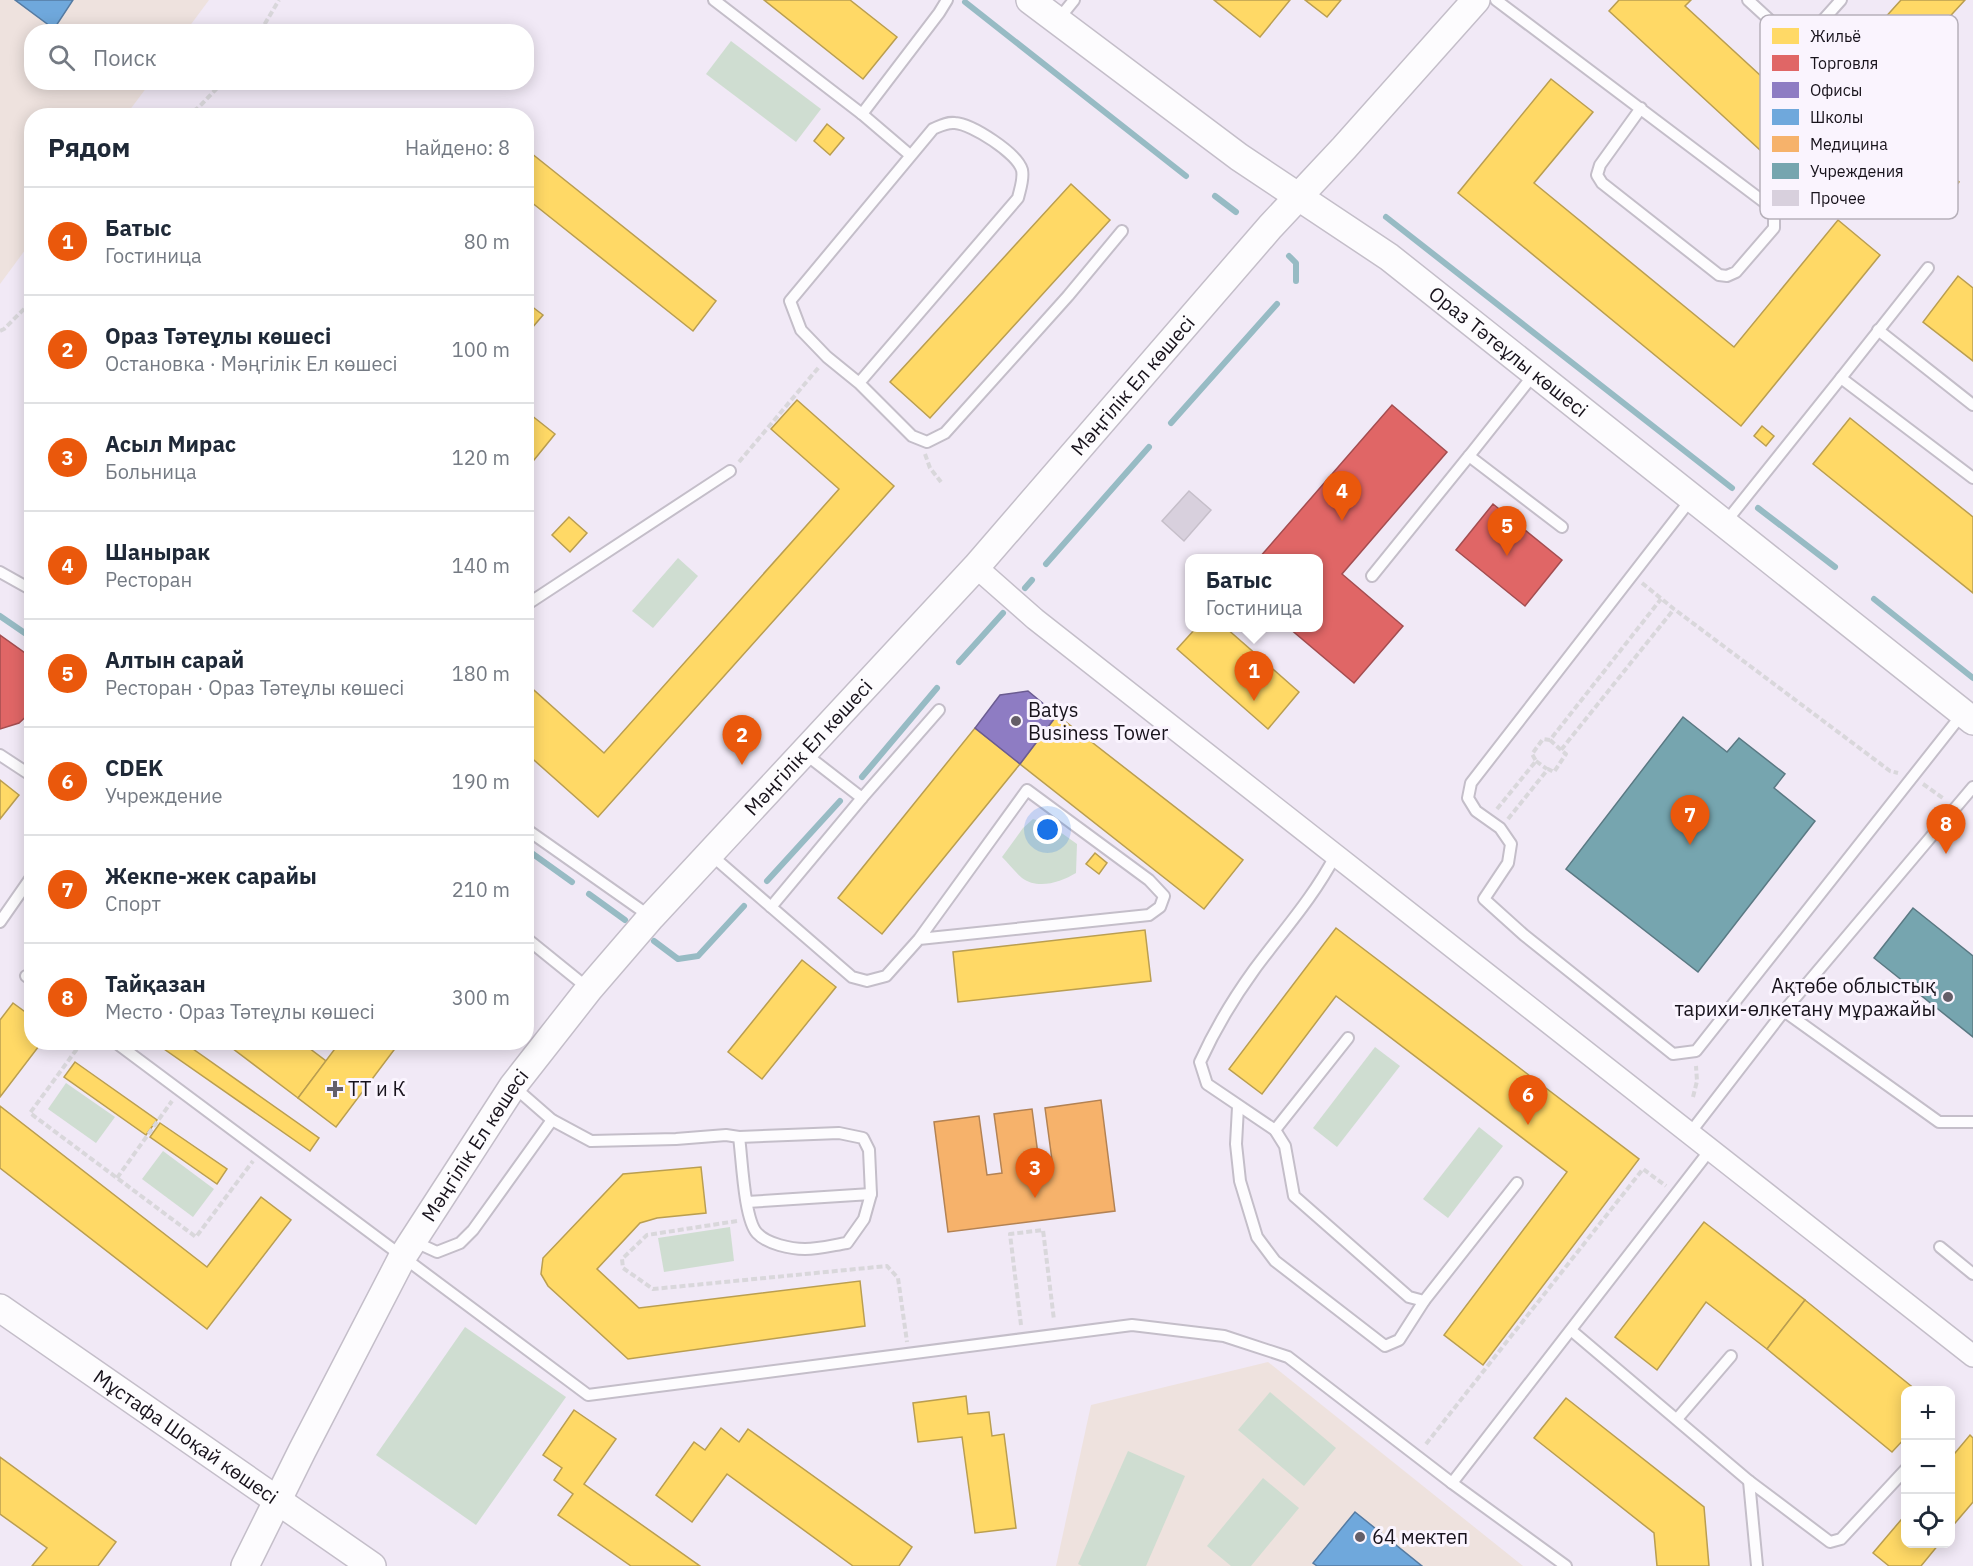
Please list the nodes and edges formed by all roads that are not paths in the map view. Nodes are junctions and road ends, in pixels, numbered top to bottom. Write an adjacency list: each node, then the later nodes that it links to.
1 (714, 0): 13 (lane)
2 (947, 0): 13 (lane)
3 (1030, 0): 11 (street, Ораз Тәтеұлы көшесі)
4 (1074, 0): 11 (lane)
5 (1476, 0): 15 (street, Мәңгілік Ел көшесі)
6 (1496, 0): 12 (lane)
7 (1748, 0): 9 (lane)
8 (1841, 0): 10 (lane)
9 (1764, 15)
10 (1828, 15)
11 (1057, 21): 15 (street, Ораз Тәтеұлы көшесі)
12 (1641, 108): 16 (lane); 17 (lane)
13 (862, 114): 14 (lane)
14 (910, 155): 23 (lane); 23 (lane)
15 (1297, 197): 21 (street, Ораз Тәтеұлы көшесі); 31 (street, Мәңгілік Ел көшесі)
16 (1760, 199)
17 (1774, 219)
18 (1122, 231): 23 (lane)
19 (1928, 268): 20 (lane)
20 (1878, 330): 22 (lane); 24 (lane)
21 (1535, 373): 25 (lane); 28 (street, Ораз Тәтеұлы көшесі)
22 (1840, 378): 27 (lane); 29 (lane)
23 (859, 383)
24 (1973, 405)
25 (1469, 456): 30 (lane); 33 (lane)
26 (730, 471): 35 (lane)
27 (1973, 478)
28 (1692, 498): 29 (street, Ораз Тәтеұлы көшесі); 37 (lane)
29 (1725, 524): 37 (street, Ораз Тәтеұлы көшесі)
30 (1562, 527)
31 (976, 567): 38 (street, Мәңгілік Ел көшесі); 45 (street)
32 (0, 572): 34 (lane)
33 (1372, 576)
34 (24, 586)
35 (534, 600)
36 (939, 710): 42 (lane)
37 (1968, 717)
38 (804, 753): 42 (lane); 44 (street, Мәңгілік Ел көшесі)
39 (0, 754): 40 (lane)
40 (24, 770)
41 (1973, 787): 53 (lane)
42 (862, 798): 47 (lane)
43 (534, 836): 48 (lane)
44 (710, 854): 47 (lane); 48 (street, Мәңгілік Ел көшесі)
45 (1335, 856): 57 (lane); 61 (street)
46 (24, 888): 49 (lane)
47 (771, 907): 50 (lane)
48 (651, 917): 52 (street, Мәңгілік Ел көшесі)
49 (0, 922)
50 (919, 939): 50 (lane)
51 (534, 944): 52 (lane)
52 (589, 989): 56 (street, Мәңгілік Ел көшесі)
53 (1784, 1011): 59 (lane); 61 (lane)
54 (1348, 1038): 60 (lane)
55 (126, 1050): 68 (lane)
56 (513, 1086): 58 (lane); 68 (street, Мәңгілік Ел көшесі)
57 (1238, 1107): 60 (lane); 70 (lane)
58 (552, 1120): 62 (lane); 68 (lane)
59 (1973, 1122)
60 (1275, 1130): 70 (lane)
61 (1690, 1133): 63 (street)
62 (739, 1137): 65 (lane); 66 (lane)
63 (1710, 1150): 72 (lane); 74 (street)
64 (1517, 1183): 70 (lane)
65 (871, 1194): 66 (lane); 66 (lane)
66 (747, 1202)
67 (1940, 1247): 69 (lane)
68 (408, 1249): 78 (lane); 79 (street, Мәңгілік Ел көшесі)
69 (1973, 1274)
70 (1424, 1301)
71 (0, 1308): 79 (street, Мұстафа Шоқай көшесі)
72 (1572, 1331): 75 (lane); 78 (lane)
73 (1731, 1356): 75 (lane)
74 (1973, 1356)
75 (1677, 1419): 77 (lane)
76 (1901, 1473): 77 (lane)
77 (1749, 1481): 83 (lane)
78 (1452, 1483): 82 (lane)
79 (278, 1501): 80 (street, Мәңгілік Ел көшесі); 81 (street, Мұстафа Шоқай көшесі)
80 (245, 1566)
81 (372, 1566)
82 (1566, 1566)
83 (1757, 1566)

